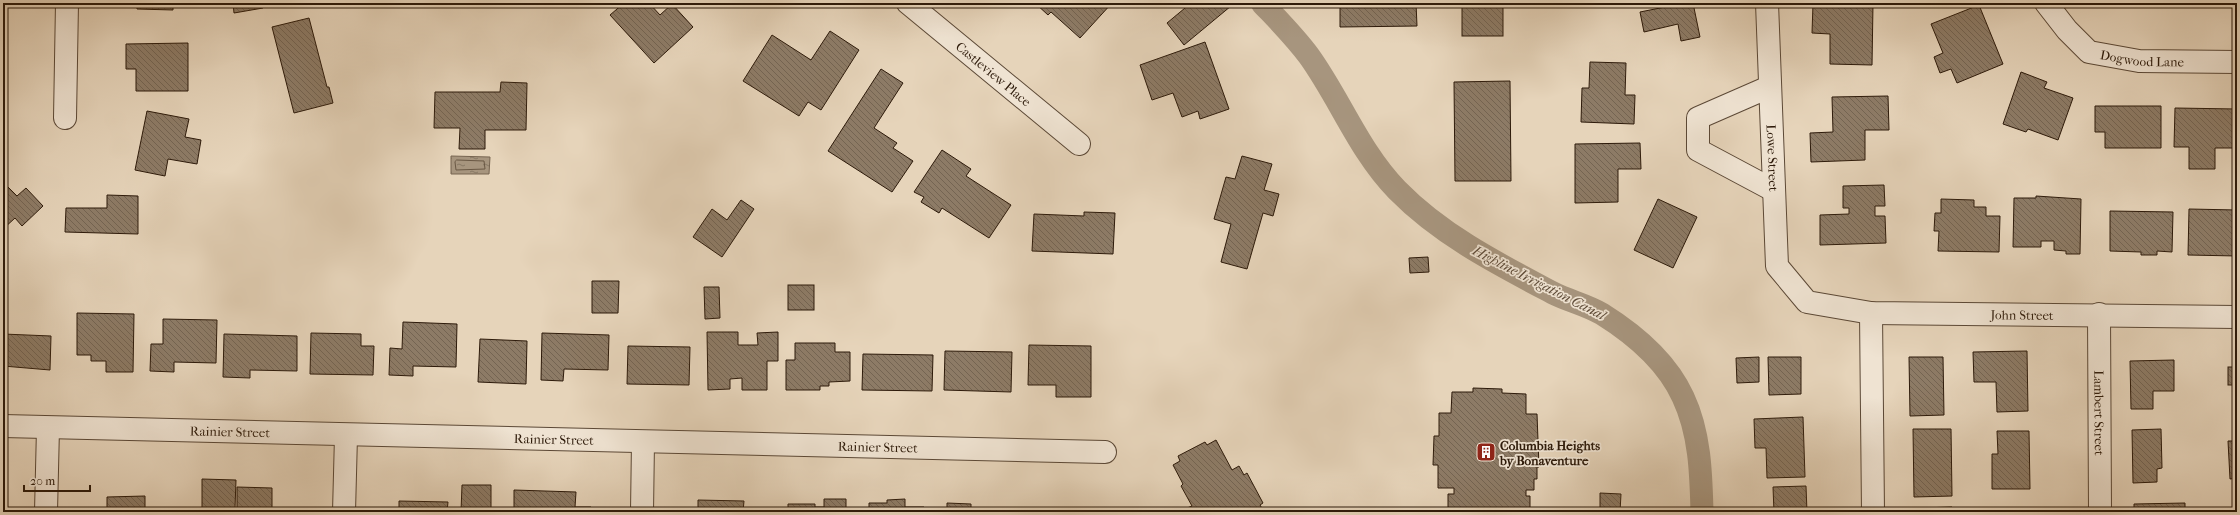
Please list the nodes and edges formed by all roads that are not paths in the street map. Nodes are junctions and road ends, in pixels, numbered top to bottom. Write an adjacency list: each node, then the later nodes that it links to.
1 (67, 3): 7 (street)
2 (908, 3): 8 (street, Castleview Place)
3 (1767, 3): 6 (street, Lowe Street)
4 (2046, 3): 5 (street, Dogwood Lane)
5 (2237, 62)
6 (1769, 87): 9 (street, Lowe Street); 9 (street)
7 (64, 118)
8 (1079, 144)
9 (1773, 190): 10 (street, Lowe Street)
10 (1807, 302): 11 (street, John Street)
11 (1871, 313): 12 (street, John Street); 22 (street)
12 (2099, 314): 13 (street, John Street); 23 (street, Lambert Street)
13 (2237, 317)
14 (3, 426): 15 (street, Rainier Street)
15 (48, 428): 16 (street, Rainier Street); 19 (street)
16 (346, 436): 17 (street, Rainier Street); 20 (street)
17 (643, 442): 18 (street, Rainier Street); 21 (street)
18 (1105, 452)
19 (46, 512)
20 (344, 512)
21 (642, 512)
22 (1873, 512)
23 (2100, 512)

